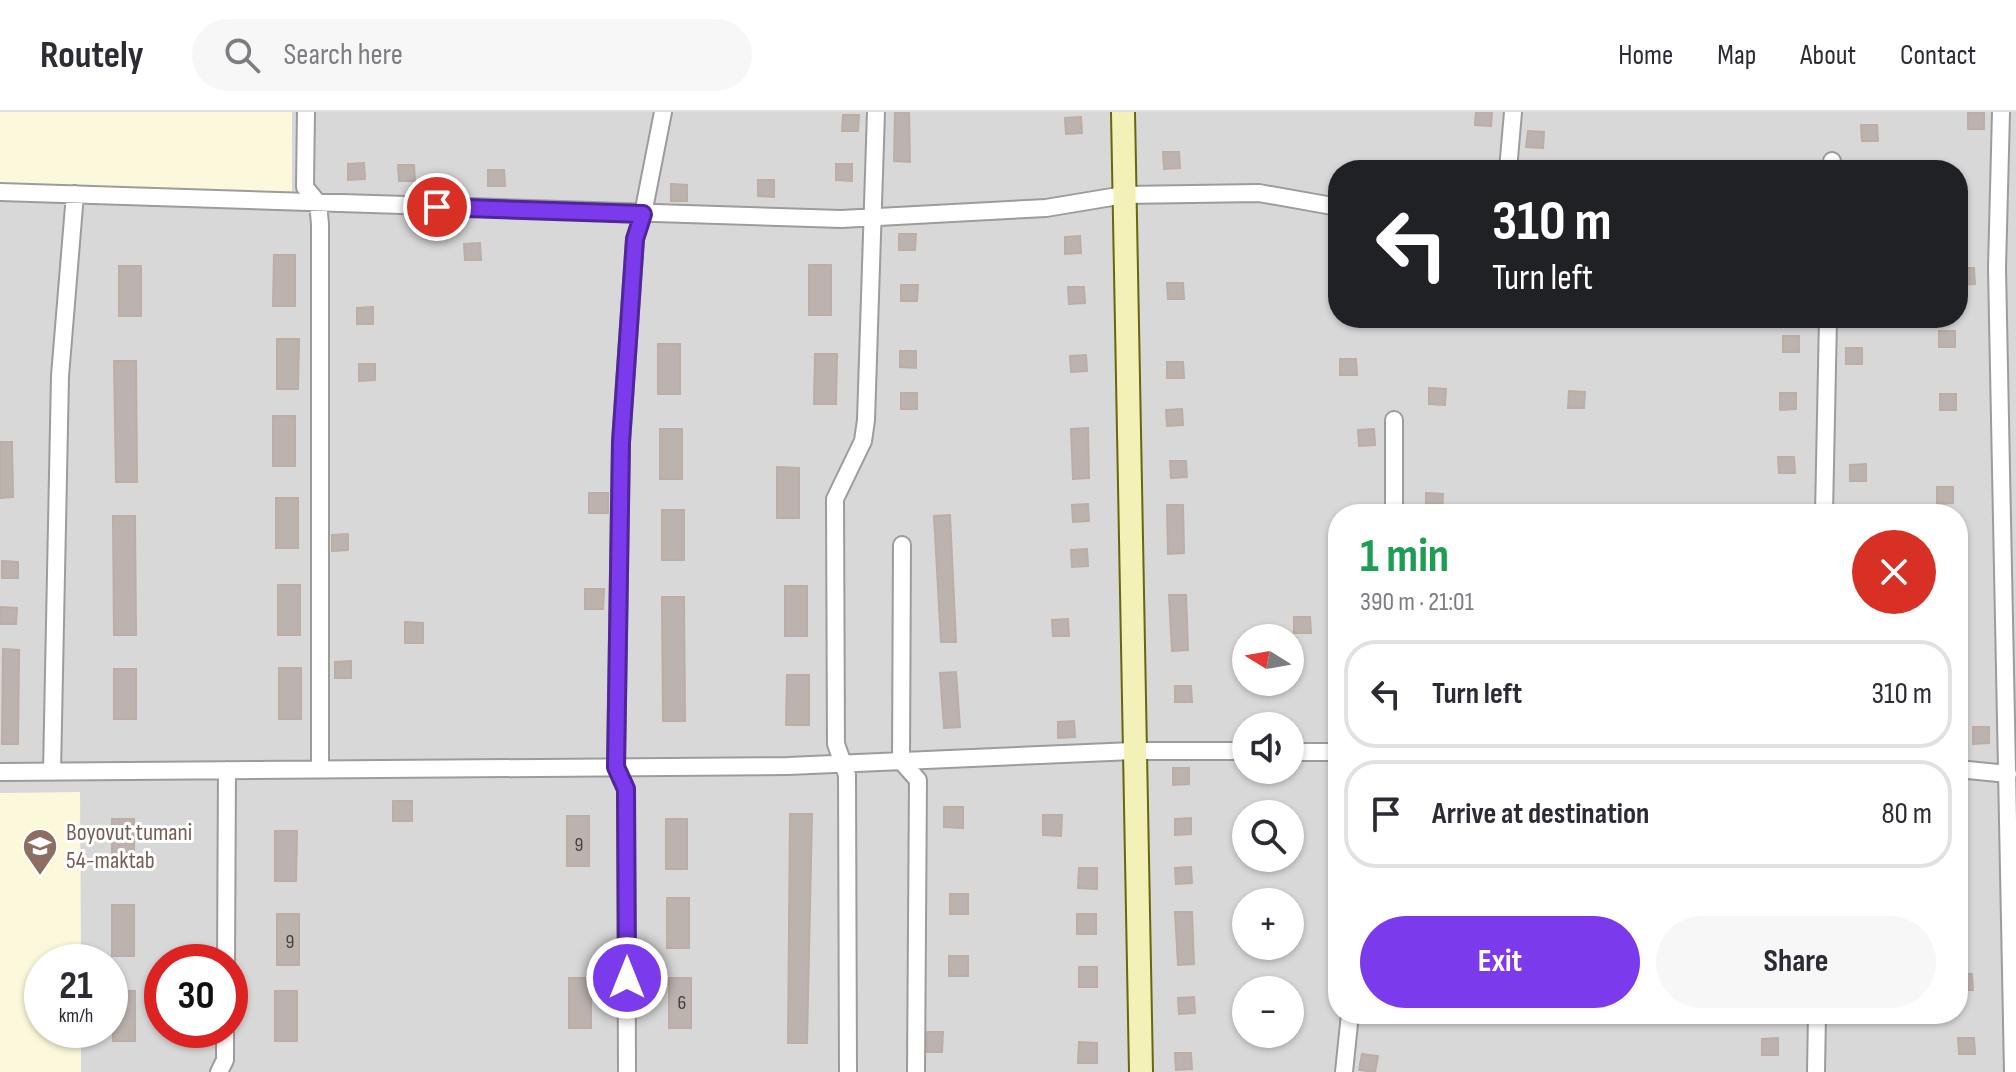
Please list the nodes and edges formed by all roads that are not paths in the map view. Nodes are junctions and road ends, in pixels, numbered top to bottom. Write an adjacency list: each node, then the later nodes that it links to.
1 (306, 112): 11 (street)
2 (663, 112): 13 (street)
3 (876, 112): 14 (street)
4 (1123, 112): 10 (main road)
5 (1513, 112): 7 (street)
6 (2001, 112): 32 (street)
7 (1509, 160)
8 (0, 192): 9 (street)
9 (75, 194): 11 (street); 31 (street)
10 (1124, 195): 12 (street); 14 (street); 20 (main road)
11 (318, 203): 13 (street); 27 (street)
12 (1328, 205)
13 (643, 214): 14 (street); 26 (street)
14 (871, 218): 25 (street)
15 (1828, 328): 18 (street)
16 (1394, 420): 17 (street)
17 (1394, 504)
18 (1824, 504)
19 (902, 545): 24 (street)
20 (1133, 751): 21 (street); 24 (street); 41 (main road)
21 (1232, 751)
22 (1304, 752): 23 (street)
23 (1328, 752)
24 (901, 761): 25 (street); 40 (street)
25 (842, 764): 26 (street); 39 (street)
26 (616, 767): 27 (street); 38 (street)
27 (320, 768): 28 (street)
28 (227, 770): 31 (street); 33 (street)
29 (1968, 770): 32 (street)
30 (0, 772): 31 (street)
31 (52, 772)
32 (2008, 774): 44 (street)
33 (226, 944)
34 (1349, 1024): 42 (street)
35 (1817, 1024): 43 (street)
36 (225, 1048): 37 (street)
37 (219, 1072)
38 (627, 1072)
39 (848, 1072)
40 (916, 1072)
41 (1141, 1072)
42 (1344, 1072)
43 (1816, 1072)
44 (2013, 1072)

